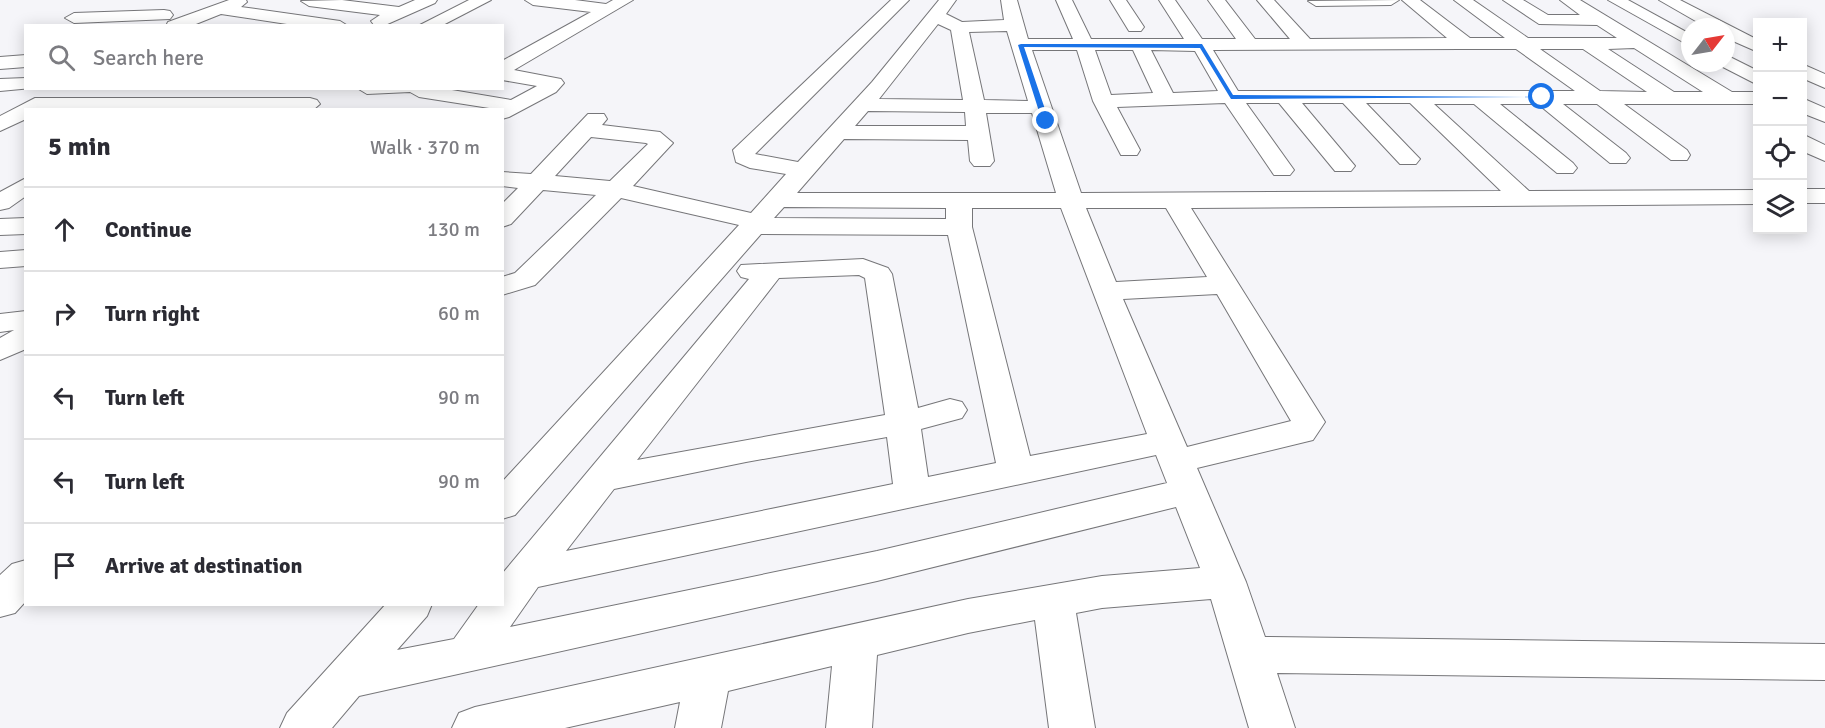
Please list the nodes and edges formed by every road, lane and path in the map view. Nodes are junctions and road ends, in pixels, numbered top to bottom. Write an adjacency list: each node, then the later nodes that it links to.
1 (245, 0): 26 (street)
2 (297, 0): 24 (street); 28 (street)
3 (374, 0): 24 (street)
4 (429, 0): 27 (street)
5 (483, 0): 37 (street)
6 (533, 0): 22 (street)
7 (901, 0): 110 (street)
8 (1064, 0): 56 (street)
9 (1118, 0): 40 (street)
10 (1167, 0): 53 (street)
11 (1216, 0): 54 (street)
12 (1265, 0): 48 (street)
13 (1316, 0): 14 (street); 49 (street)
14 (1367, 0): 15 (street); 29 (street)
15 (1391, 0)
16 (1410, 0): 51 (street)
17 (1462, 0): 45 (street)
18 (1511, 0): 33 (street)
19 (1568, 0): 33 (street)
20 (1616, 0): 42 (street)
21 (1667, 0): 31 (street)
22 (617, 4): 57 (street)
23 (182, 5): 32 (street)
24 (357, 7): 27 (street)
25 (941, 8): 39 (street); 85 (street)
26 (220, 9): 28 (street); 32 (street)
27 (400, 12): 36 (street)
28 (257, 14): 35 (street)
29 (1382, 15)
30 (74, 18): 32 (street)
31 (1702, 18)
32 (169, 20): 34 (street)
33 (1601, 20): 44 (street)
34 (154, 24)
35 (326, 24)
36 (373, 24)
37 (430, 24)
38 (1015, 24): 39 (street); 56 (street); 90 (street)
39 (959, 27): 86 (street)
40 (1135, 27)
41 (1396, 30): 50 (street)
42 (1681, 36)
43 (1735, 36): 47 (street)
44 (1639, 43): 46 (street); 74 (street)
45 (1523, 44): 46 (street); 51 (street); 72 (street)
46 (1588, 44): 73 (street)
47 (1753, 44)
48 (1306, 45): 49 (street); 54 (street)
49 (1360, 45): 50 (street)
50 (1410, 45): 51 (street)
51 (1467, 45)
52 (1140, 46): 53 (street); 56 (street); 77 (street)
53 (1200, 46): 54 (street); 75 (street)
54 (1251, 46)
55 (504, 47): 57 (street)
56 (1085, 47): 84 (street)
57 (534, 51): 61 (street)
58 (24, 61): 59 (street)
59 (0, 63)
60 (1735, 66): 64 (street)
61 (504, 68)
62 (1807, 72): 65 (street)
63 (504, 74): 94 (street)
64 (1753, 76)
65 (1825, 82)
66 (24, 84): 67 (street)
67 (0, 85)
68 (57, 90): 91 (street)
69 (374, 90): 92 (street)
70 (382, 90): 71 (street)
71 (412, 94): 93 (street)
72 (1598, 96): 73 (street); 76 (street); 104 (street)
73 (1667, 96): 74 (street)
74 (1725, 96): 82 (street); 96 (street)
75 (1231, 97): 77 (street); 78 (street); 111 (street)
76 (1542, 97): 81 (street); 105 (street)
77 (1165, 98): 84 (street)
78 (1286, 98): 79 (street); 108 (street)
79 (1349, 98): 80 (street); 106 (street)
80 (1416, 98): 81 (street); 119 (street)
81 (1480, 98): 109 (street)
82 (1753, 98)
83 (312, 101): 89 (street)
84 (1102, 101): 102 (street)
85 (862, 105): 86 (street); 99 (street)
86 (975, 106): 90 (street); 100 (street)
87 (1807, 106): 97 (street)
88 (136, 107): 89 (street); 91 (street)
89 (199, 107)
90 (1042, 107): 121 (street)
91 (29, 108)
92 (369, 108)
93 (496, 108)
94 (508, 110)
95 (24, 111): 98 (street)
96 (1753, 112)
97 (1825, 116)
98 (0, 125)
99 (838, 132): 100 (street); 110 (street)
100 (978, 133): 107 (street)
101 (1807, 143): 103 (street)
102 (1129, 150)
103 (1825, 154)
104 (1679, 155)
105 (1618, 158)
106 (1408, 159)
107 (982, 161)
108 (1343, 166)
109 (1566, 168)
110 (803, 170): 120 (street)
111 (1282, 170)
112 (504, 179): 113 (street)
113 (537, 182): 115 (street); 115 (street); 125 (street)
114 (24, 186): 123 (street)
115 (616, 189): 126 (street); 134 (street)
116 (1807, 196): 117 (street)
117 (1825, 196)
118 (1753, 197): 119 (street)
119 (1522, 198): 122 (street)
120 (776, 200): 124 (street); 126 (street)
121 (1071, 200): 122 (street); 124 (street); 135 (street)
122 (1174, 201): 133 (street)
123 (0, 203)
124 (959, 214): 126 (street); 143 (street)
125 (504, 217)
126 (755, 224): 131 (street)
127 (24, 226): 128 (street)
128 (0, 227)
129 (24, 258): 130 (street)
130 (0, 260)
131 (714, 271): 132 (street); 146 (street)
132 (770, 271): 141 (street); 144 (street)
133 (1227, 285): 135 (street); 142 (street)
134 (504, 286)
135 (1107, 291): 142 (street)
136 (24, 320): 137 (street)
137 (0, 323)
138 (24, 337): 139 (street)
139 (0, 351)
140 (950, 410): 141 (street)
141 (903, 423): 144 (street); 145 (street)
142 (1178, 464): 143 (street); 148 (street); 154 (street)
143 (1016, 471): 145 (street)
144 (603, 478): 147 (street)
145 (912, 493): 147 (street)
146 (504, 504)
147 (525, 574): 150 (street)
148 (1226, 582): 149 (street); 155 (street)
149 (1053, 600): 153 (street); 162 (street)
150 (504, 603)
151 (410, 606): 158 (street)
152 (502, 606): 154 (street)
153 (856, 642): 157 (street); 161 (street)
154 (467, 654): 158 (street)
155 (1248, 655): 156 (street); 163 (street)
156 (1825, 662)
157 (708, 676): 159 (street); 160 (street)
158 (326, 701)
159 (475, 728)
160 (698, 728)
161 (849, 728)
162 (1072, 728)
163 (1272, 728)

